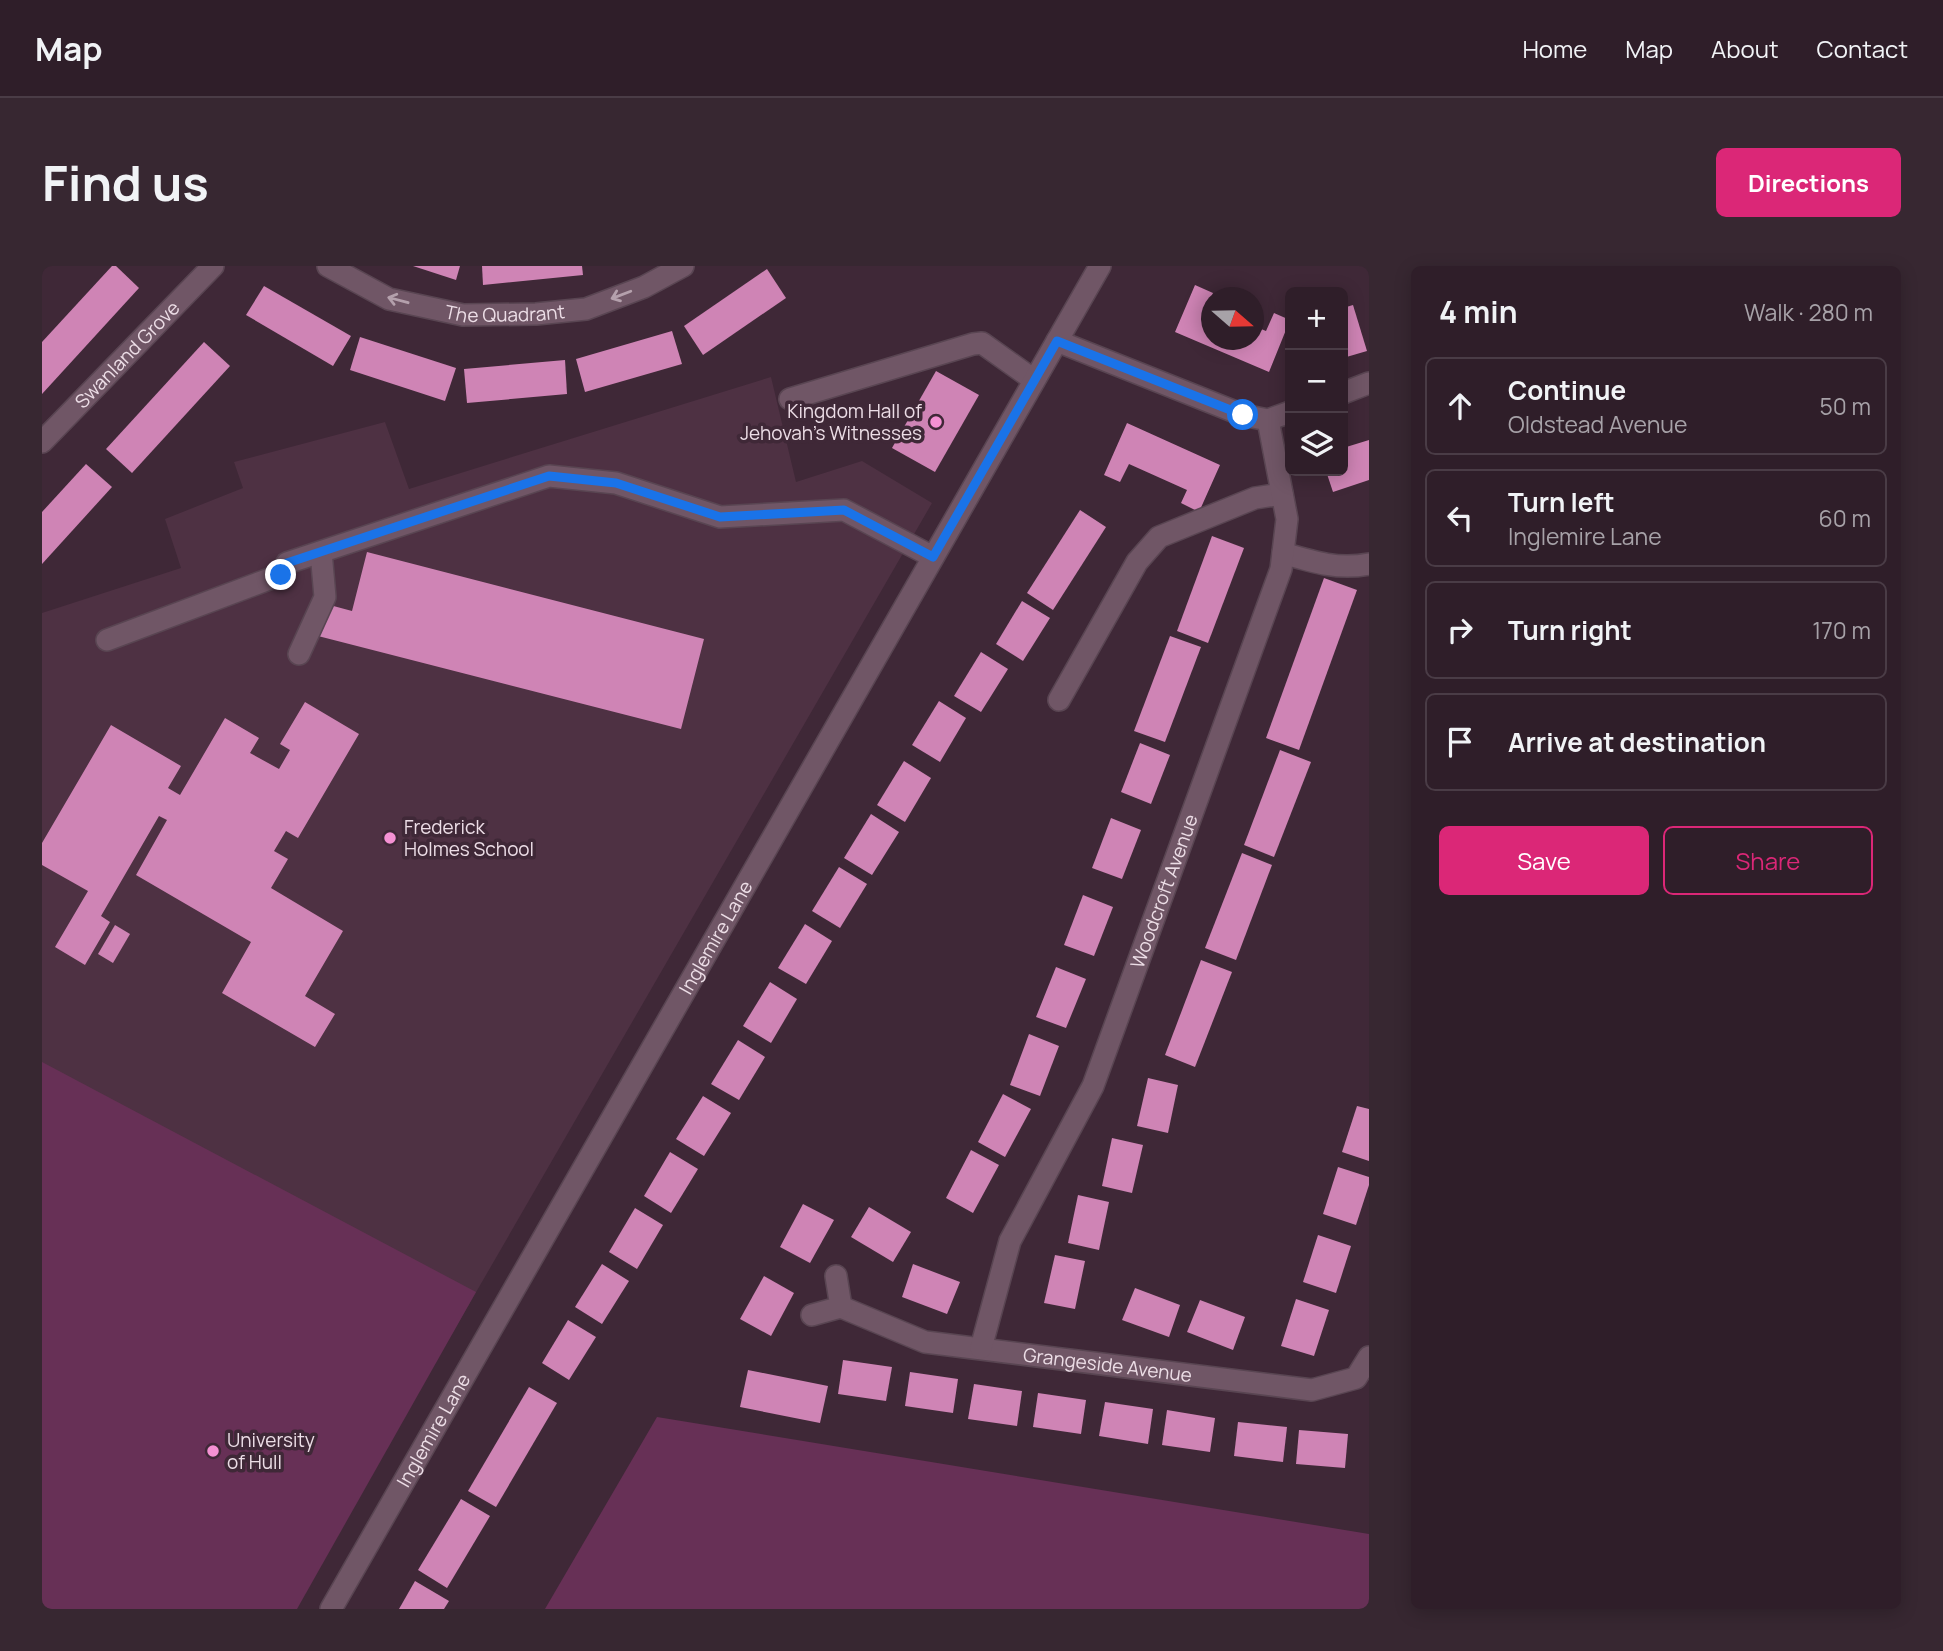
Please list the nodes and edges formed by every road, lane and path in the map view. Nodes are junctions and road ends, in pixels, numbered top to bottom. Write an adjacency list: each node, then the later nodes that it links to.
1 (213, 266): 12 (street, Swanland Grove)
2 (328, 266): 3 (street, The Quadrant, one-way to 2)
3 (683, 266)
4 (1100, 266): 5 (street, Inglemire Lane)
5 (1057, 341): 6 (street, Inglemire Lane); 11 (street)
6 (1034, 380): 9 (street); 16 (street, Inglemire Lane)
7 (1369, 383): 8 (street)
8 (1348, 391)
9 (790, 399)
10 (1287, 413): 11 (street)
11 (1268, 420): 13 (street, Woodcroft Avenue)
12 (42, 442)
13 (1282, 494): 15 (street, Woodcroft Avenue); 20 (street)
14 (321, 552): 16 (street); 18 (street); 19 (street)
15 (1283, 553): 17 (street); 24 (street, Woodcroft Avenue)
16 (933, 557): 26 (street, Inglemire Lane)
17 (1369, 564)
18 (107, 640)
19 (299, 654)
20 (1059, 701)
21 (836, 1276): 22 (street)
22 (841, 1307): 23 (street); 24 (street, Grangeside Avenue)
23 (812, 1315)
24 (981, 1348): 25 (street, Grangeside Avenue)
25 (1369, 1357)
26 (331, 1609)

